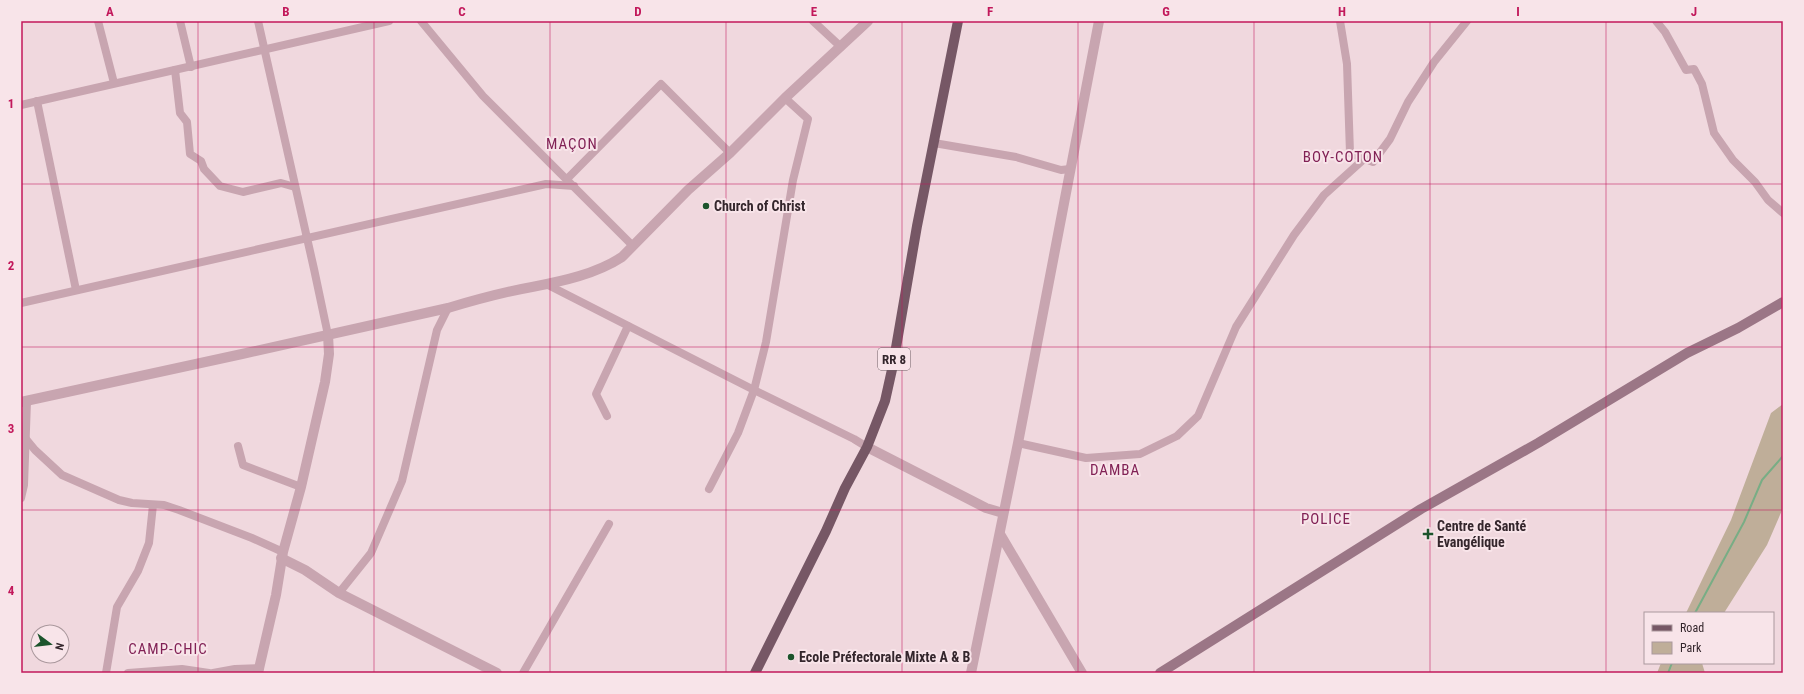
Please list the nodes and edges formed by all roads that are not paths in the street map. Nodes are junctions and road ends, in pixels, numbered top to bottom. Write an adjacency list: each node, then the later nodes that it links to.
1 (98, 21): 17 (street)
2 (180, 21): 15 (street)
3 (258, 21): 14 (street)
4 (389, 21): 14 (street)
5 (420, 21): 25 (street)
6 (813, 21): 13 (street)
7 (868, 21): 13 (street)
8 (958, 21): 21 (main road, RR 8)
9 (1099, 21): 24 (street)
10 (1340, 21): 23 (street)
11 (1467, 21): 23 (street)
12 (1656, 21): 28 (street)
13 (841, 47): 18 (street)
14 (264, 49): 15 (street); 27 (street)
15 (191, 67): 16 (street)
16 (175, 70): 17 (street); 27 (street)
17 (114, 83): 19 (street)
18 (785, 98): 22 (street); 38 (street)
19 (37, 101): 20 (street); 32 (street)
20 (21, 105)
21 (934, 143): 24 (street); 44 (main road, RR 8)
22 (730, 153): 25 (street); 30 (street)
23 (1364, 159): 42 (street)
24 (1070, 169): 42 (street)
25 (567, 179): 26 (street)
26 (574, 186): 29 (street); 30 (street)
27 (295, 187): 29 (street)
28 (1783, 213)
29 (306, 238): 32 (street); 37 (street)
30 (633, 246): 31 (street)
31 (548, 285): 35 (street); 36 (street)
32 (76, 290): 34 (street)
33 (1783, 302): 64 (main road)
34 (21, 303)
35 (448, 308): 37 (street); 53 (street)
36 (628, 326): 38 (street); 40 (street)
37 (328, 335): 39 (street); 45 (street)
38 (754, 390): 44 (street); 46 (street)
39 (24, 402): 41 (street)
40 (607, 416)
41 (23, 436): 47 (street); 48 (street)
42 (1018, 443): 49 (street)
43 (238, 446): 45 (street)
44 (867, 447): 49 (street); 61 (main road, RR 8)
45 (300, 487): 52 (street)
46 (709, 489)
47 (21, 498)
48 (153, 505): 52 (street); 55 (street)
49 (1003, 513): 51 (street)
50 (609, 524): 60 (street)
51 (1000, 534): 62 (street); 63 (street)
52 (282, 555): 53 (street); 54 (street)
53 (339, 593): 59 (street)
54 (259, 670): 58 (street)
55 (106, 673)
56 (128, 673): 57 (street)
57 (209, 673)
58 (213, 673)
59 (497, 673)
60 (523, 673)
61 (755, 673)
62 (971, 673)
63 (1082, 673)
64 (1160, 673)

